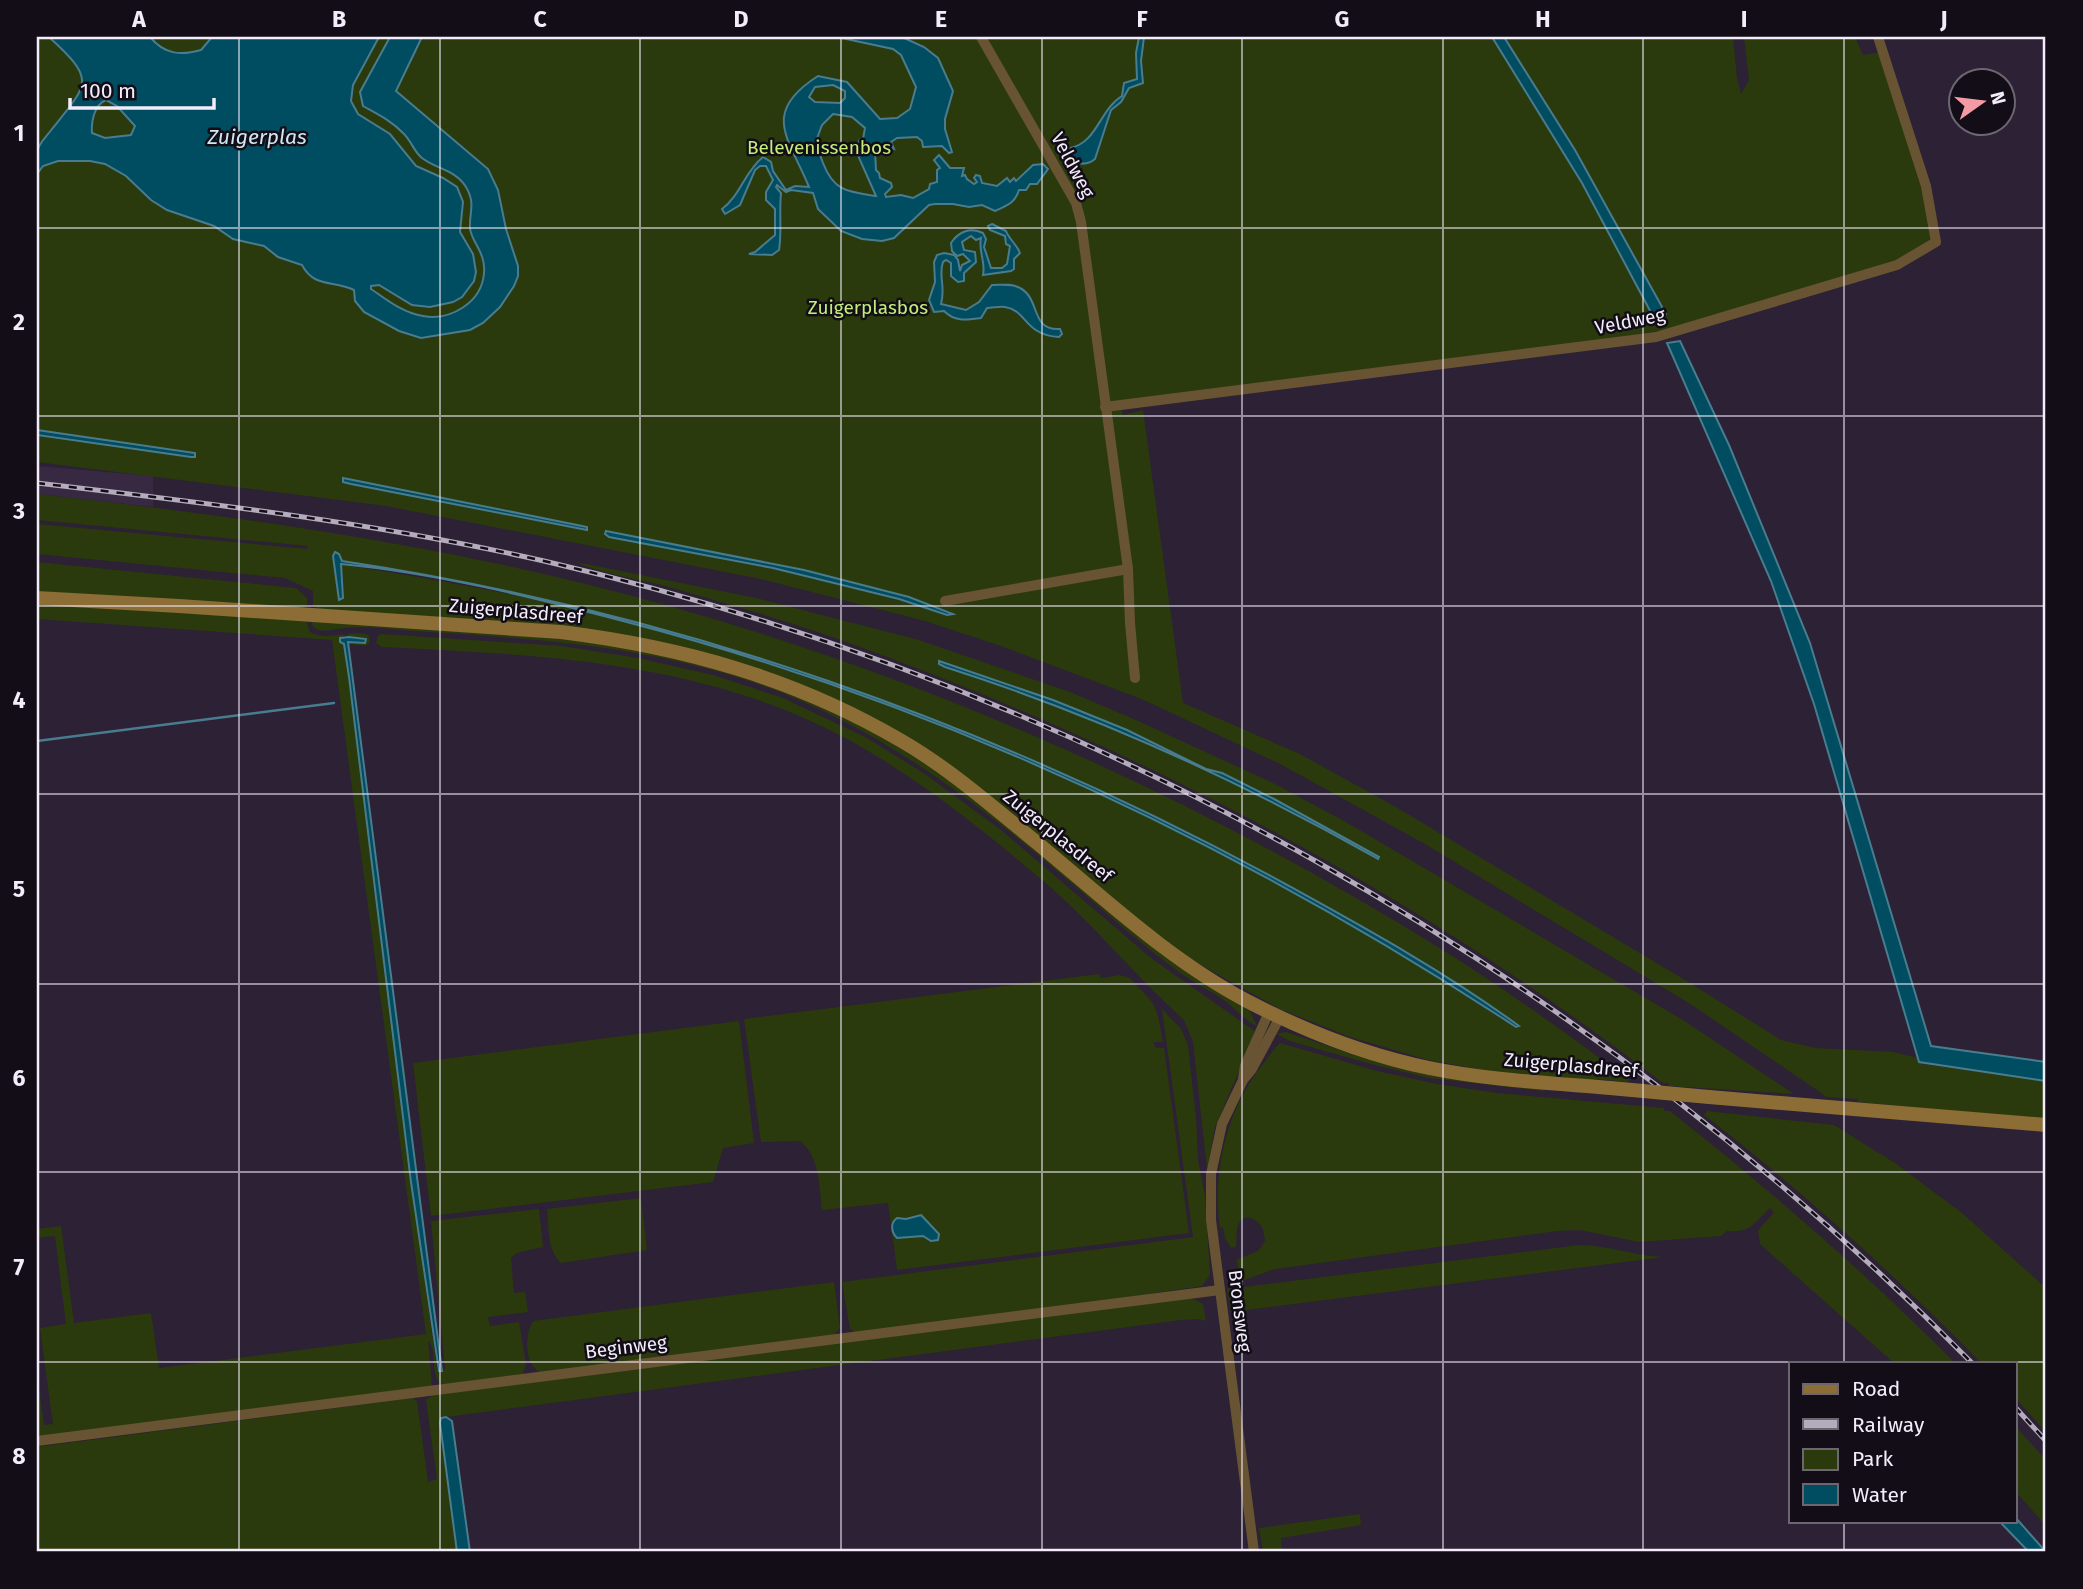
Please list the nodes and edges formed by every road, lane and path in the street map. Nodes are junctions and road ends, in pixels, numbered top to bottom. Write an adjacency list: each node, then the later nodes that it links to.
1 (981, 37): 3 (street, Veldweg)
2 (1878, 37): 3 (street, Veldweg)
3 (1105, 407): 4 (street, Veldweg)
4 (1128, 569): 6 (street); 7 (street, Veldweg)
5 (37, 598): 8 (main road, Zuigerplasdreef)
6 (945, 601)
7 (1135, 678)
8 (1275, 1015): 9 (main road, Zuigerplasdreef, bridge); 10 (street, Bronsweg)
9 (2046, 1125)
10 (1220, 1290): 11 (street, Beginweg); 12 (street, Bronsweg)
11 (37, 1441)
12 (1254, 1552)

